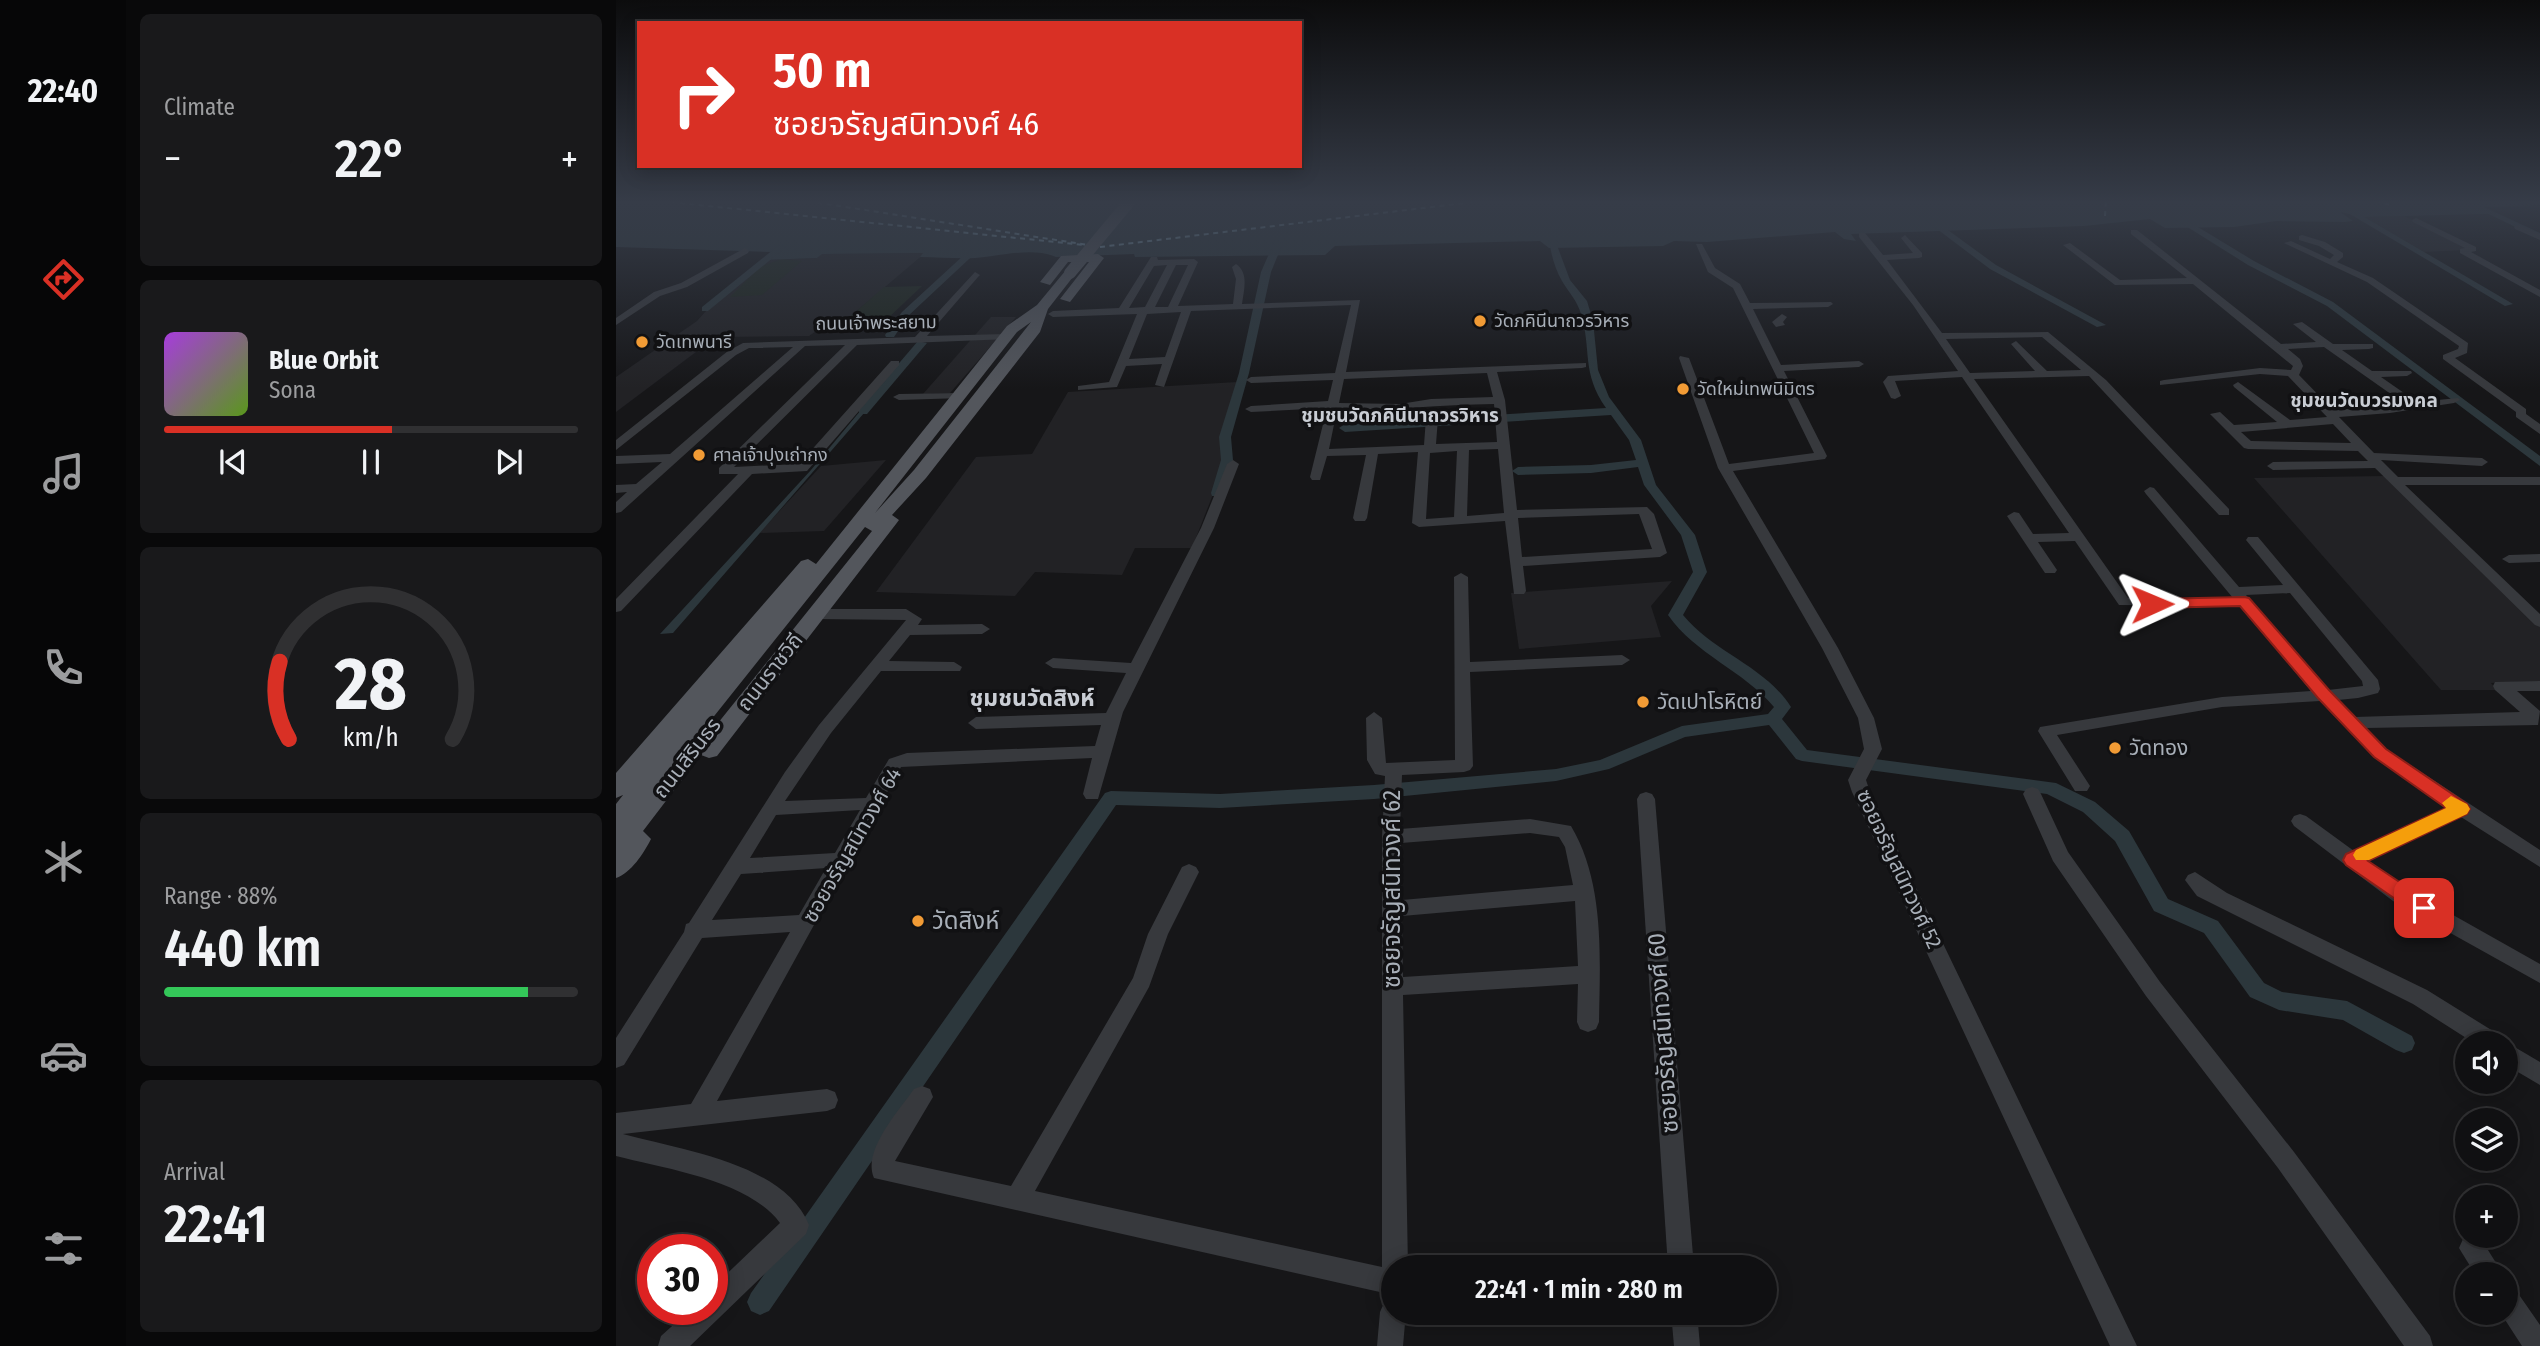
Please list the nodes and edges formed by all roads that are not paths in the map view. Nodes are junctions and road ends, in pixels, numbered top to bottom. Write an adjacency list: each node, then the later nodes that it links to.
1 (722, 264): 27 (street)
2 (1071, 264): 15 (main road, ถนนราชวิถี, bridge)
3 (1075, 264): 15 (main road)
4 (1088, 264): 24 (main road)
5 (1151, 264): 26 (street)
6 (1172, 264): 25 (street)
7 (1194, 264): 23 (street)
8 (1708, 264): 20 (street)
9 (1884, 264): 30 (street)
10 (2092, 264): 17 (street)
11 (2173, 264): 17 (street)
12 (2335, 264): 71 (street)
13 (2486, 264): 18 (street)
14 (1236, 267): 21 (street)
15 (1064, 271): 24 (main road, ถนนราชวิถี); 29 (main road)
16 (975, 275): 31 (street)
17 (2194, 281): 35 (street)
18 (2540, 294)
19 (1828, 304): 20 (street)
20 (1746, 306): 44 (street)
21 (1237, 307): 22 (street); 52 (street)
22 (1187, 309): 23 (street); 39 (street)
23 (1171, 310): 25 (street)
24 (1048, 311): 26 (street); 29 (main road, ถนนราชวิถี); 110 (main road, ถนนราชวิถี)
25 (1146, 311): 26 (street); 41 (street)
26 (1122, 312)
27 (616, 322)
28 (2298, 324): 36 (street)
29 (1009, 333): 31 (street, ถนนเจ้าพระสยาม); 58 (main road, ถนนราชวิถี)
30 (1939, 336): 46 (street); 51 (street)
31 (919, 339): 32 (street, ถนนเจ้าพระสยาม)
32 (855, 341): 33 (street, ถนนเจ้าพระสยาม); 85 (street)
33 (804, 342): 73 (street, ถนนเจ้าพระสยาม); 79 (street)
34 (2016, 344): 49 (street)
35 (2277, 346): 36 (street); 47 (street)
36 (2328, 346): 37 (street); 50 (street)
37 (2369, 346)
38 (1684, 358): 84 (street, ซอยจรัญสนิทวงศ์ 52)
39 (1169, 360): 41 (street); 55 (street)
40 (895, 363): 85 (street)
41 (1122, 363): 57 (street)
42 (1859, 364): 44 (street)
43 (1582, 365): 45 (street)
44 (1777, 368): 84 (street)
45 (1492, 372): 52 (street); 61 (street)
46 (2092, 373): 49 (street); 94 (street)
47 (2295, 373): 54 (street); 67 (street)
48 (2407, 373): 50 (street)
49 (2044, 374): 51 (street)
50 (2367, 374): 64 (street)
51 (1967, 375): 59 (street); 99 (street)
52 (1340, 377): 53 (street); 63 (street)
53 (1251, 380)
54 (2164, 383)
55 (1160, 385)
56 (2238, 385): 69 (street)
57 (1082, 388)
58 (959, 396): 60 (street); 86 (main road, ถนนราชวิถี)
59 (1895, 396)
60 (900, 397)
61 (1499, 400): 63 (street); 72 (street)
62 (2454, 400): 64 (street)
63 (1334, 405): 65 (street); 77 (street)
64 (2415, 406): 67 (street)
65 (1251, 409)
66 (2216, 414): 70 (street)
67 (2332, 417): 69 (street); 78 (street)
68 (1432, 418): 75 (street)
69 (2287, 424): 70 (street)
70 (2231, 429): 78 (street)
71 (2540, 430)
72 (1504, 445): 74 (street); 95 (street)
73 (616, 446)
74 (1463, 447): 75 (street); 98 (street)
75 (1427, 449): 76 (street); 98 (street)
76 (1373, 451): 77 (street); 97 (street)
77 (1323, 453): 87 (street)
78 (2369, 456): 81 (street); 83 (street); 88 (street)
79 (673, 458): 80 (street); 90 (street)
80 (616, 460)
81 (2482, 462)
82 (1233, 464): 120 (street)
83 (2273, 466)
84 (1724, 468): 182 (street, ซอยจรัญสนิทวงศ์ 52)
85 (746, 473): 111 (street)
86 (894, 475): 110 (main road, ถนนราชวิถี); 131 (main road, ถนนราชวิถี)
87 (1316, 477)
88 (2395, 481): 89 (street); 112 (street)
89 (2540, 481)
90 (640, 488): 91 (street); 93 (street)
91 (616, 489)
92 (2150, 491): 109 (street)
93 (616, 509)
94 (2224, 512)
95 (1510, 516): 98 (street); 104 (street); 104 (street)
96 (2014, 516): 100 (street)
97 (1360, 518)
98 (1460, 519)
99 (2079, 537): 100 (street); 109 (street)
100 (2028, 538): 105 (street)
101 (2253, 540): 107 (street)
102 (2540, 558): 103 (street)
103 (2509, 559)
104 (1516, 562): 108 (street)
105 (2050, 570)
106 (1461, 577): 119 (street, ซอยจรัญสนิทวงศ์ 62)
107 (2295, 589): 109 (street); 122 (street)
108 (1519, 591)
109 (2239, 596): 122 (street)
110 (806, 607): 114 (street); 138 (main road, ถนนสิรินธร); 141 (main road, ถนนสิรินธร); 146 (main road, ถนนราชวิถี)
111 (616, 608)
112 (2540, 622)
113 (982, 629): 114 (street)
114 (907, 630): 117 (street)
115 (1622, 660): 119 (street)
116 (1053, 663): 120 (street)
117 (877, 666): 118 (street); 136 (street)
118 (954, 667)
119 (1462, 667): 129 (street, ซอยจรัญสนิทวงศ์ 62)
120 (1137, 668): 125 (street)
121 (2540, 686): 124 (street)
122 (2323, 694): 127 (street); 130 (street)
123 (1374, 718): 129 (street)
124 (2539, 718): 127 (street)
125 (1112, 719): 126 (street); 128 (street)
126 (976, 723)
127 (2352, 723): 137 (street)
128 (1100, 752): 132 (street); 163 (street, ซอยจรัญสนิทวงศ์ 64)
129 (1392, 784): 140 (street, ซอยจรัญสนิทวงศ์ 62)
130 (2081, 786)
131 (616, 789)
132 (1092, 794)
133 (2032, 794): 183 (street)
134 (1646, 799): 169 (street, ซอยจรัญสนิทวงศ์ 60)
135 (862, 803): 136 (street)
136 (771, 809): 145 (street)
137 (2461, 809): 143 (street); 144 (street)
138 (616, 821)
139 (2300, 821): 143 (street)
140 (1391, 837): 149 (street); 150 (street, ซอยจรัญสนิทวงศ์ 62)
141 (616, 847)
142 (834, 860): 145 (street)
143 (2352, 860): 154 (street)
144 (2540, 860)
145 (734, 867): 152 (street)
146 (616, 868)
147 (1189, 872): 166 (street)
148 (2195, 880): 157 (street)
149 (1583, 892): 150 (street); 153 (street)
150 (1392, 909): 155 (street, ซอยจรัญสนิทวงศ์ 62)
151 (797, 923): 152 (street)
152 (694, 930): 158 (street)
153 (1589, 974): 155 (street); 156 (street)
154 (2540, 974)
155 (1393, 986): 168 (street, ซอยจรัญสนิทวงศ์ 62)
156 (1588, 1021)
157 (2474, 1031)
158 (616, 1058)
159 (2518, 1060): 160 (street)
160 (2540, 1075)
161 (922, 1097): 166 (street)
162 (827, 1100): 163 (street)
163 (699, 1112): 164 (street)
164 (616, 1124)
165 (616, 1144): 172 (street)
166 (1017, 1200): 171 (street)
167 (2472, 1248): 170 (street)
168 (1395, 1255)
169 (1680, 1255)
170 (2482, 1262)
171 (1381, 1279)
172 (728, 1292)
173 (2518, 1316): 184 (street)
174 (693, 1325): 179 (street)
175 (1392, 1325): 180 (street)
176 (1685, 1325): 181 (street)
177 (656, 1346): 178 (street)
178 (663, 1346)
179 (671, 1346)
180 (1390, 1346)
181 (1687, 1346)
182 (2124, 1346)
183 (2420, 1346)
184 (2538, 1346)

